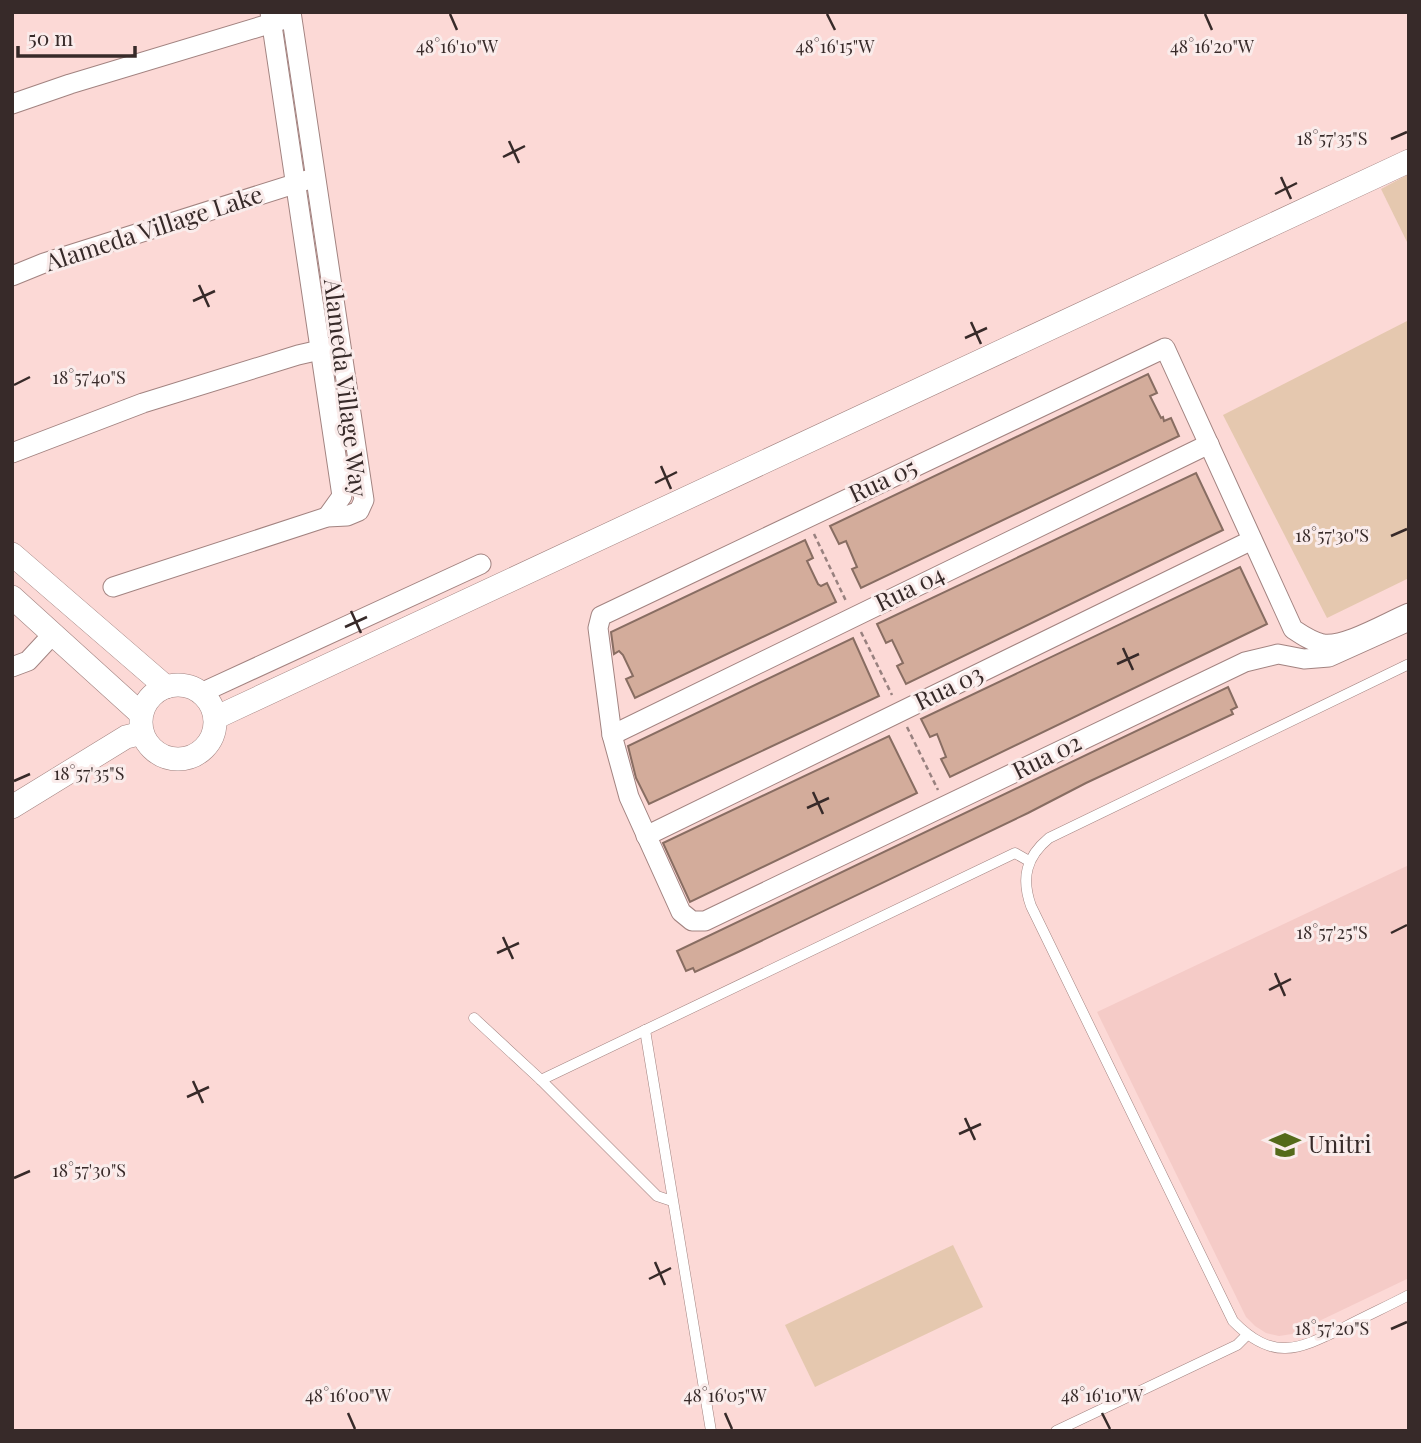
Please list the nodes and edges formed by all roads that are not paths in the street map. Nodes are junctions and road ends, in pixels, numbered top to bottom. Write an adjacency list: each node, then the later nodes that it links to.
1 (291, 15): 2 (street); 5 (street, Alameda Village Way)
2 (271, 17): 3 (street); 6 (street, Alameda Village Way)
3 (12, 104)
4 (1409, 161): 28 (street)
5 (316, 178): 6 (street, Alameda Village Lake); 8 (street, Alameda Village Way)
6 (296, 184): 7 (street, Alameda Village Lake); 9 (street, Alameda Village Way)
7 (12, 276)
8 (341, 345): 9 (street); 12 (street, Alameda Village Way)
9 (320, 350): 11 (street); 12 (street, Alameda Village Way)
10 (1209, 444): 13 (street); 30 (street, Rua 04); 30 (street, Rua 05)
11 (12, 453)
12 (327, 517): 16 (street)
13 (1252, 540): 21 (street); 32 (street, Rua 03)
14 (12, 554): 26 (street)
15 (481, 564): 27 (street)
16 (113, 587)
17 (12, 597): 20 (street)
18 (1409, 612): 21 (street)
19 (1409, 621): 23 (street, Rua 02)
20 (52, 634): 25 (street); 29 (street)
21 (1301, 634): 22 (street); 23 (street)
22 (1278, 654): 23 (street, Rua 02); 32 (street, Rua 02)
23 (1304, 659)
24 (1409, 664): 33 (lane)
25 (12, 667)
26 (166, 687): 27 (street); 29 (street)
27 (201, 693): 28 (street)
28 (215, 718): 29 (street)
29 (141, 724): 31 (street)
30 (611, 735): 32 (street)
31 (12, 807)
32 (646, 836)
33 (1029, 861): 35 (lane); 39 (lane)
34 (474, 1018): 36 (lane)
35 (645, 1030): 36 (lane); 37 (lane)
36 (541, 1080): 37 (lane)
37 (672, 1201): 40 (lane)
38 (1409, 1295): 39 (lane)
39 (1248, 1335): 41 (lane)
40 (711, 1431)
41 (1056, 1431)

